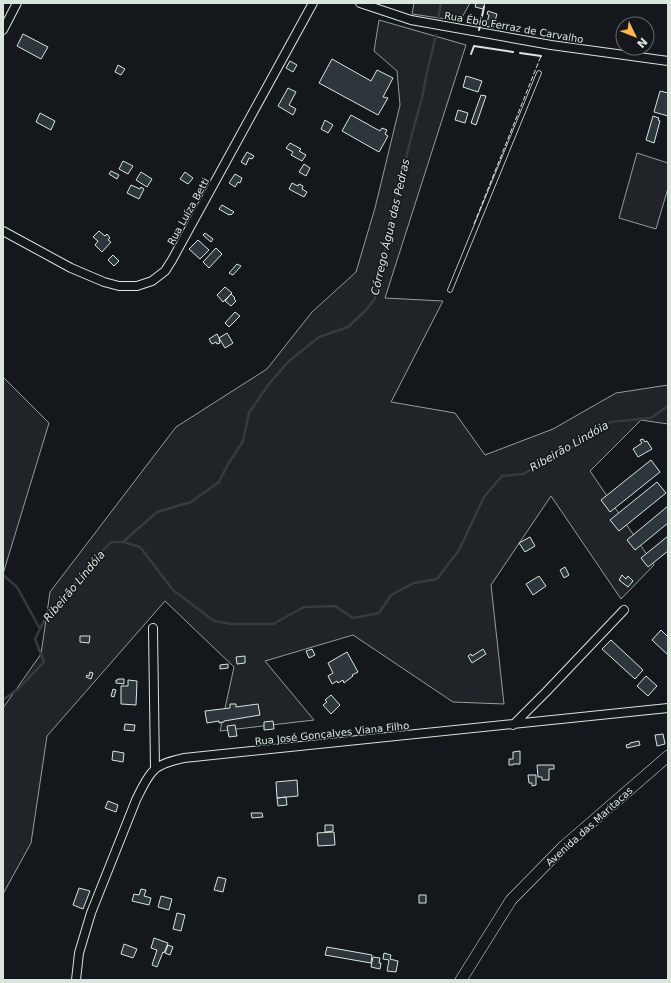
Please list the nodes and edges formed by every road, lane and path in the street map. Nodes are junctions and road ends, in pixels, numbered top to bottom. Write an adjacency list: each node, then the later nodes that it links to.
1 (17, 3): 4 (street)
2 (313, 3): 7 (street, Rua Luíza Betti)
3 (360, 3): 5 (street, Rua Ébio Ferraz de Carvalho)
4 (3, 30)
5 (668, 61)
6 (538, 73): 8 (lane)
7 (3, 231)
8 (450, 290)
9 (624, 610): 12 (street)
10 (153, 628): 14 (street)
11 (668, 708): 12 (street, Rua José Gonçalves Viana Filho)
12 (514, 725): 14 (street, Rua José Gonçalves Viana Filho)
13 (668, 756): 16 (street, Avenida das Maritacas)
14 (155, 769): 15 (street, Rua José Gonçalves Viana Filho)
15 (76, 980)
16 (461, 980)

